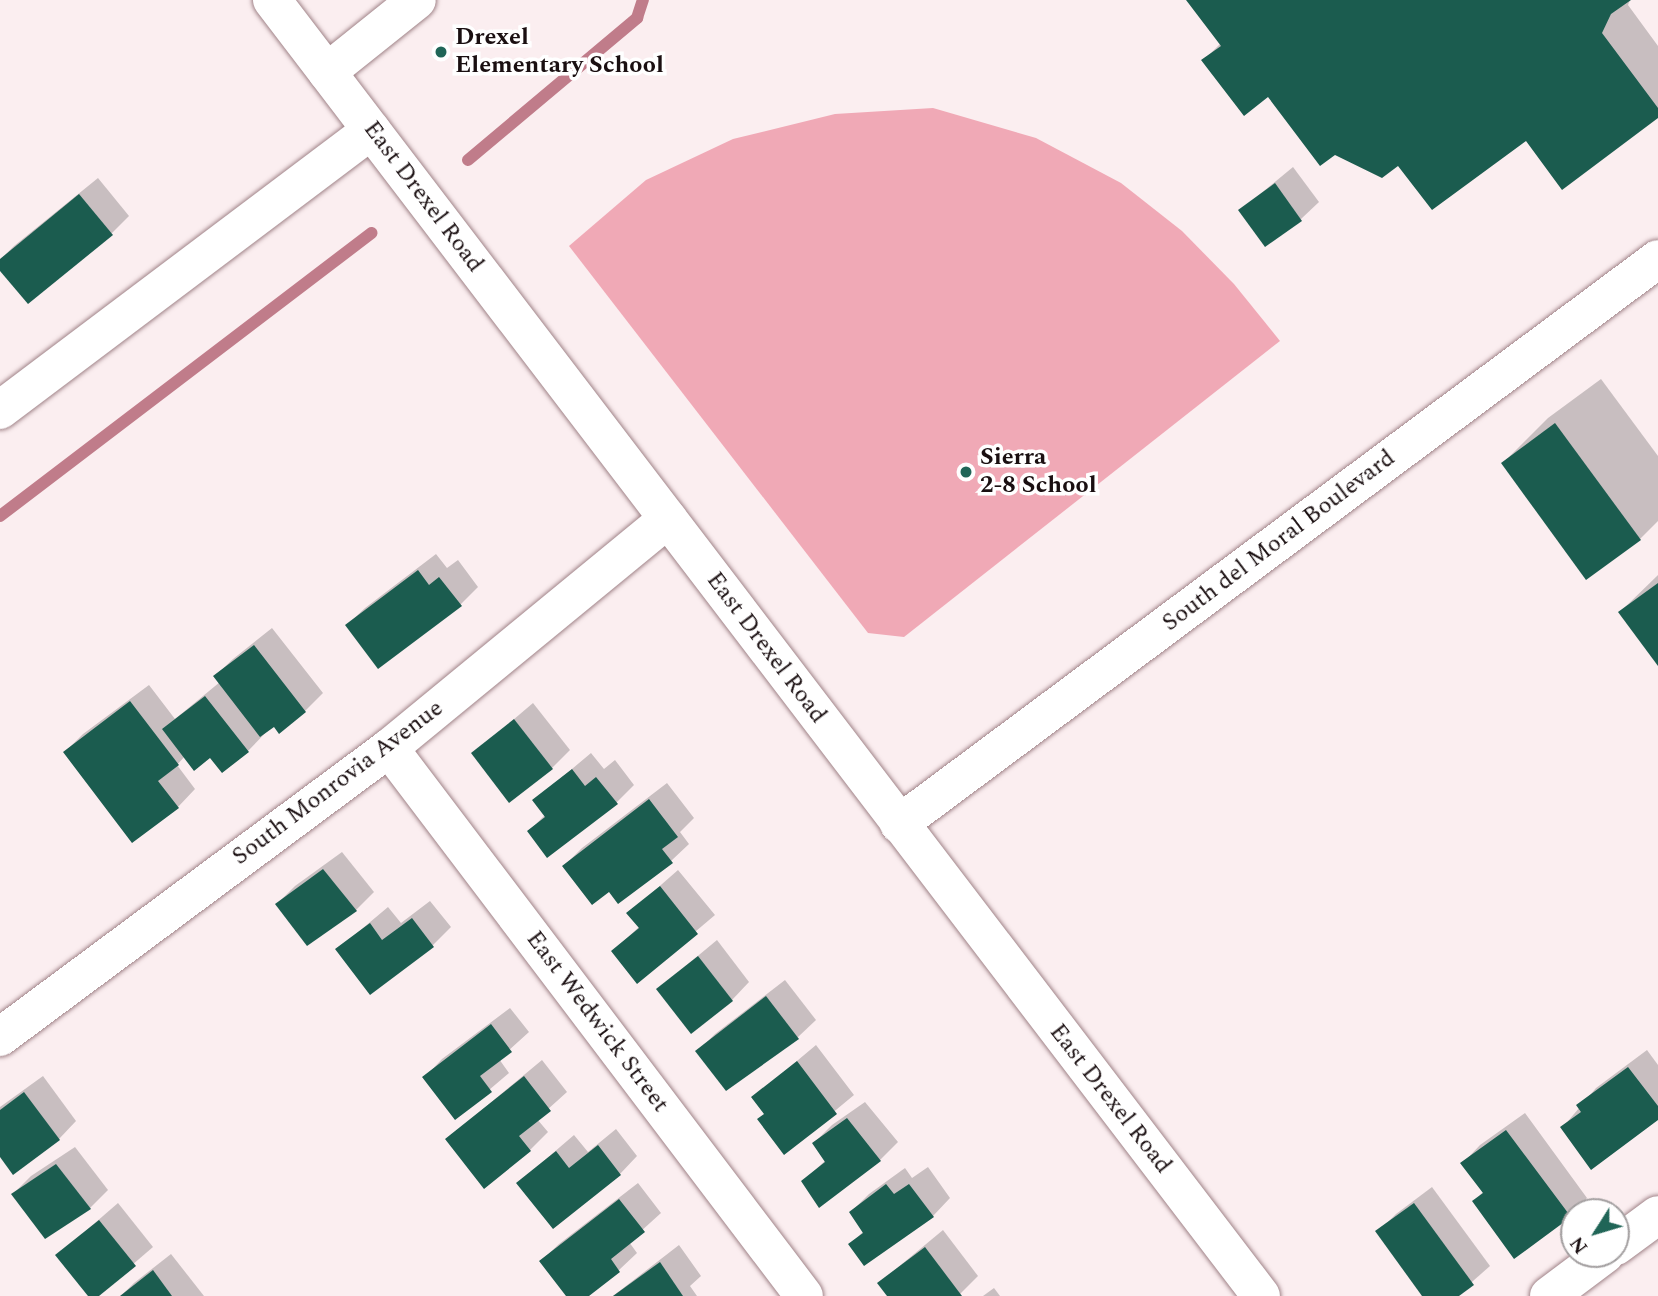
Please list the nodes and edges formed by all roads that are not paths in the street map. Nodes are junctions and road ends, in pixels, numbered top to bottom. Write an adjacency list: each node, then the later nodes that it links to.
1 (272, 0): 3 (street, East Drexel Road)
2 (417, 0): 3 (street)
3 (327, 72): 4 (street, East Drexel Road)
4 (371, 130): 6 (street); 7 (street, East Drexel Road)
5 (1658, 259): 9 (street, South del Moral Boulevard)
6 (0, 410)
7 (668, 519): 8 (street, South Monrovia Avenue); 9 (street, East Drexel Road)
8 (389, 748): 10 (street, South Monrovia Avenue); 14 (street, East Wedwick Street)
9 (899, 824): 15 (street, East Drexel Road)
10 (0, 1037)
11 (1658, 1215): 12 (street)
12 (1630, 1236)
13 (1586, 1268): 16 (street)
14 (804, 1296)
15 (1261, 1296)
16 (1549, 1296)

